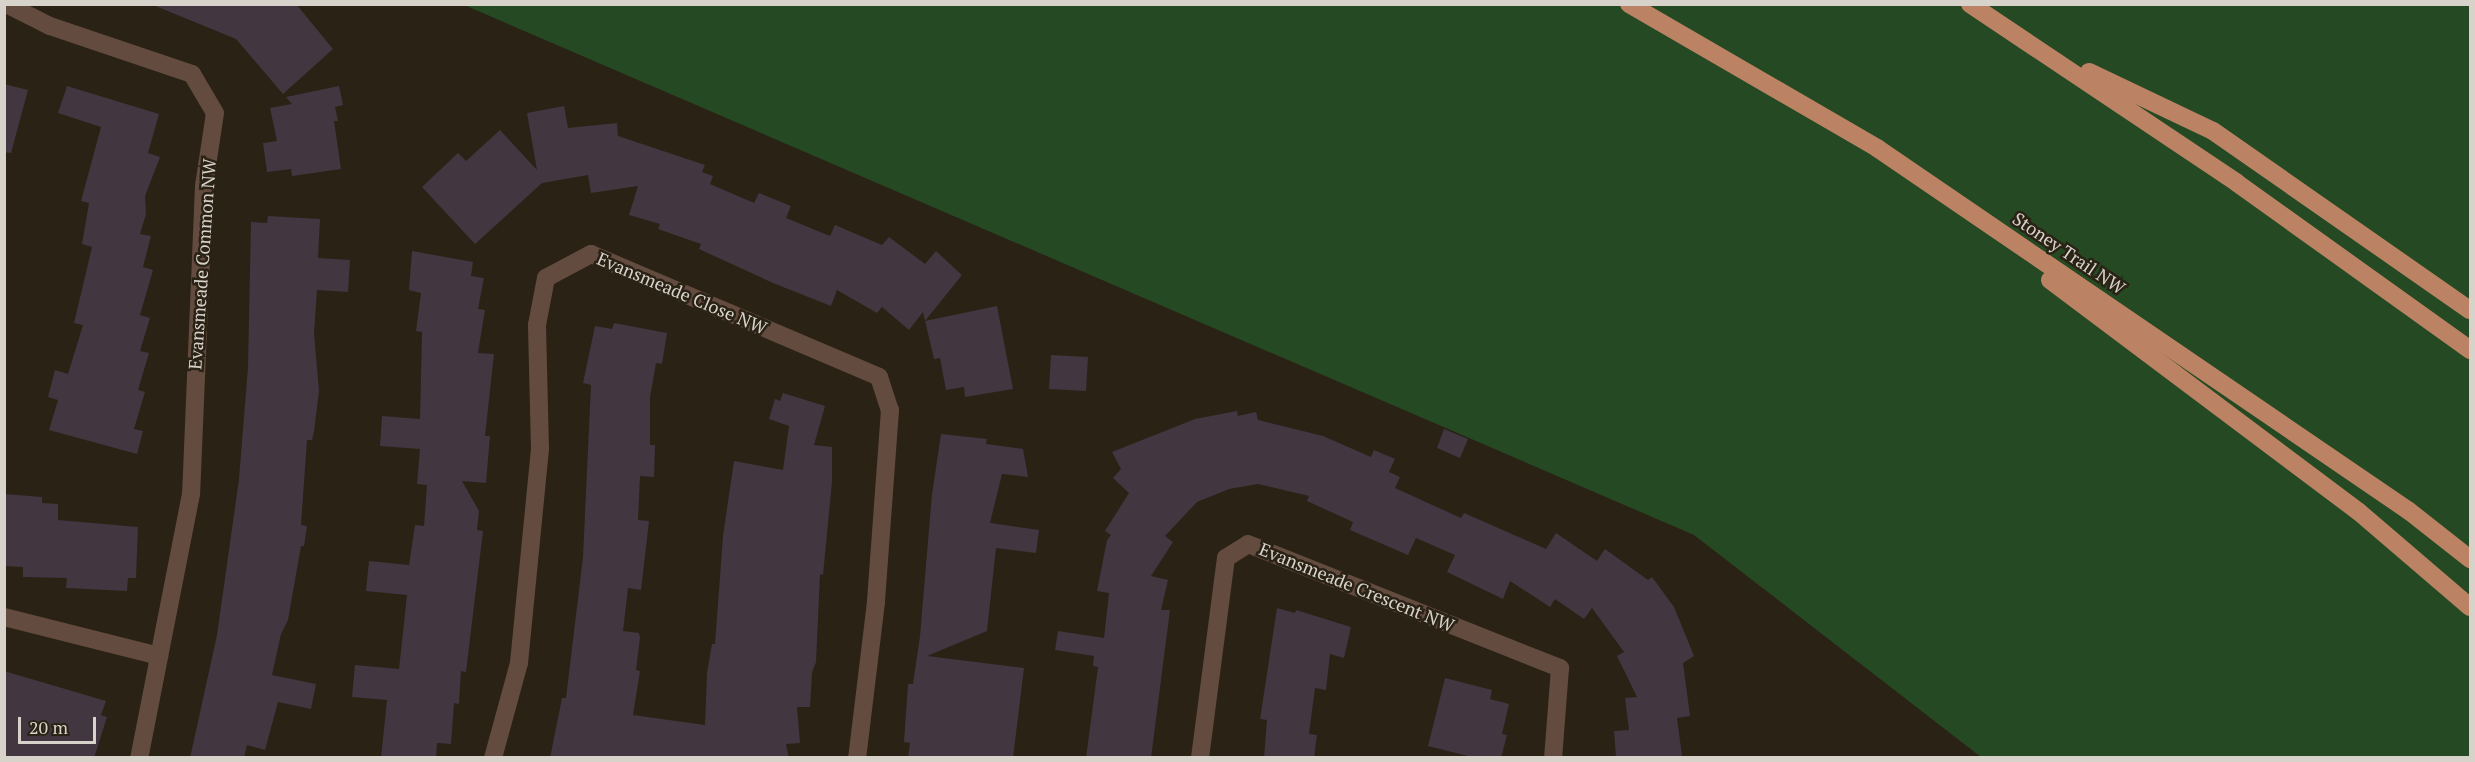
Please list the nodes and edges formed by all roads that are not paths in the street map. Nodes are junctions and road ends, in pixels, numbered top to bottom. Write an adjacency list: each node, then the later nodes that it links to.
1 (6, 4): 11 (street, Evansmeade Common NW)
2 (1629, 4): 5 (highway, Stoney Trail NW)
3 (1970, 4): 4 (highway)
4 (2036, 46): 6 (highway); 7 (highway)
5 (1907, 168): 8 (highway, Stoney Trail NW); 9 (highway)
6 (2470, 310)
7 (2470, 350)
8 (2470, 559)
9 (2470, 607)
10 (4, 617): 11 (street)
11 (159, 656): 12 (street, Evansmeade Common NW)
12 (139, 758)
13 (493, 758): 14 (street, Evansmeade Close NW)
14 (857, 758)
15 (1200, 758): 16 (street, Evansmeade Crescent NW)
16 (1553, 758)

